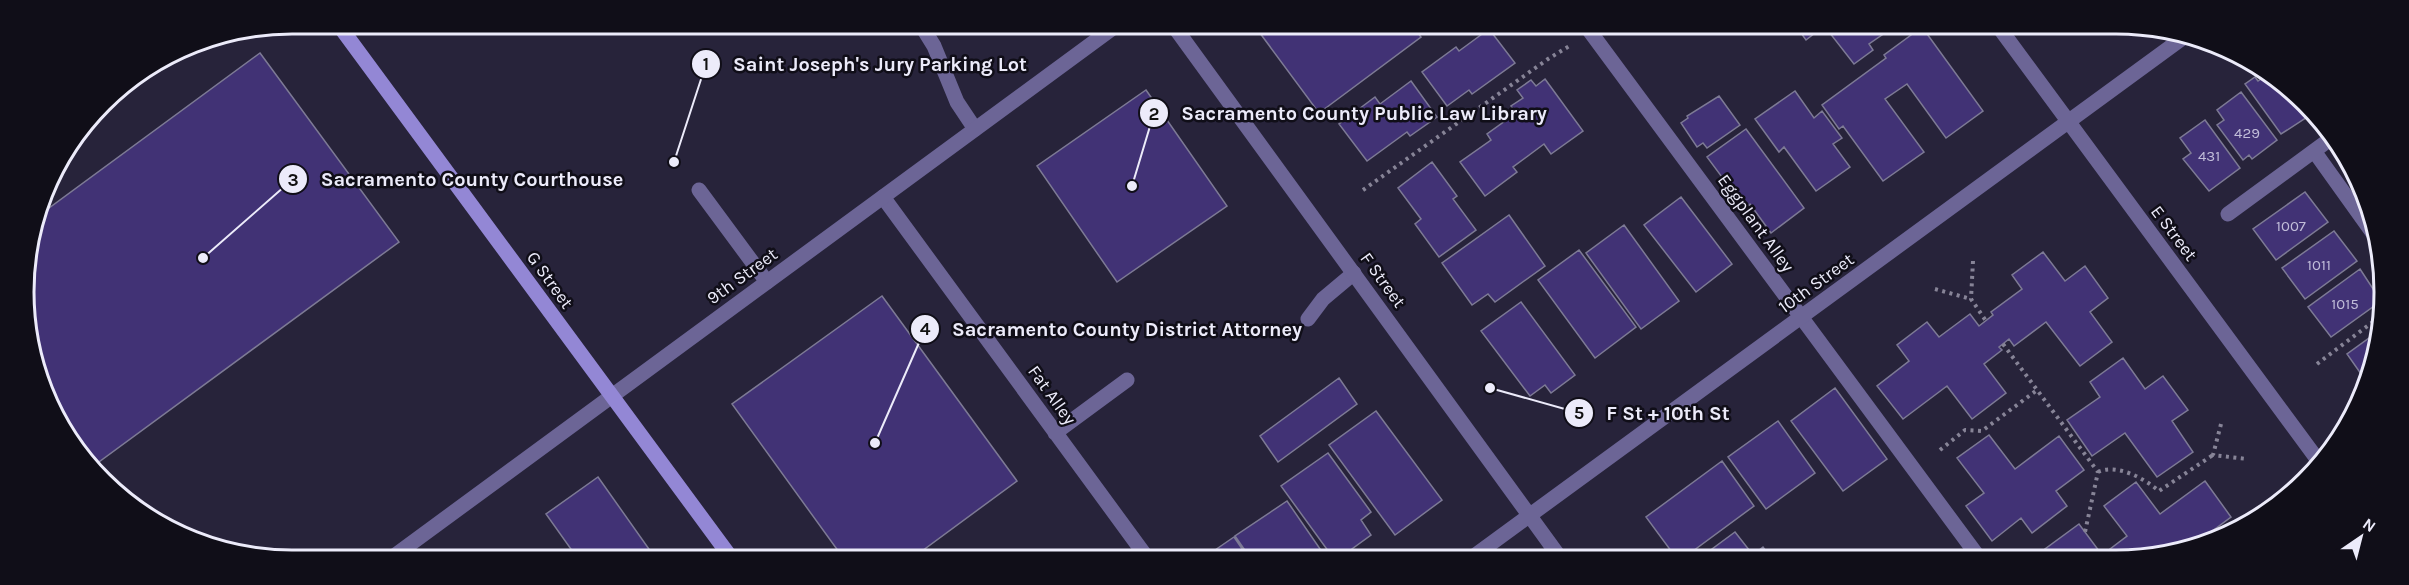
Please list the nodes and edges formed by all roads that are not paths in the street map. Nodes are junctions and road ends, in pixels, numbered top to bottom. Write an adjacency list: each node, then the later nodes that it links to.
1 (345, 34): 21 (main road, G Street)
2 (927, 34): 9 (street)
3 (1105, 34): 9 (street, 9th Street)
4 (1180, 34): 16 (street, F Street)
5 (1592, 34): 18 (street, Eggplant Alley)
6 (2004, 34): 8 (street, E Street)
7 (2178, 42): 8 (street, 10th Street)
8 (2068, 123): 18 (street, 10th Street); 23 (street, E Street)
9 (975, 129): 13 (street, 9th Street)
10 (2326, 142): 11 (street)
11 (2314, 151): 14 (street); 15 (street)
12 (699, 190): 17 (street)
13 (883, 197): 17 (street, 9th Street); 22 (street, Fat Alley)
14 (2228, 214)
15 (2365, 222)
16 (1354, 273): 19 (street); 24 (street, F Street)
17 (767, 282): 21 (street, 9th Street)
18 (1802, 318): 24 (street, 10th Street); 30 (street, Eggplant Alley)
19 (1308, 319)
20 (1127, 380): 22 (street)
21 (611, 396): 25 (street, 9th Street); 26 (main road, G Street)
22 (1055, 433): 27 (street, Fat Alley)
23 (2315, 457)
24 (1529, 514): 28 (street, 10th Street); 29 (street, F Street)
25 (402, 550)
26 (725, 550)
27 (1141, 550)
28 (1482, 550)
29 (1555, 550)
30 (1973, 550)

